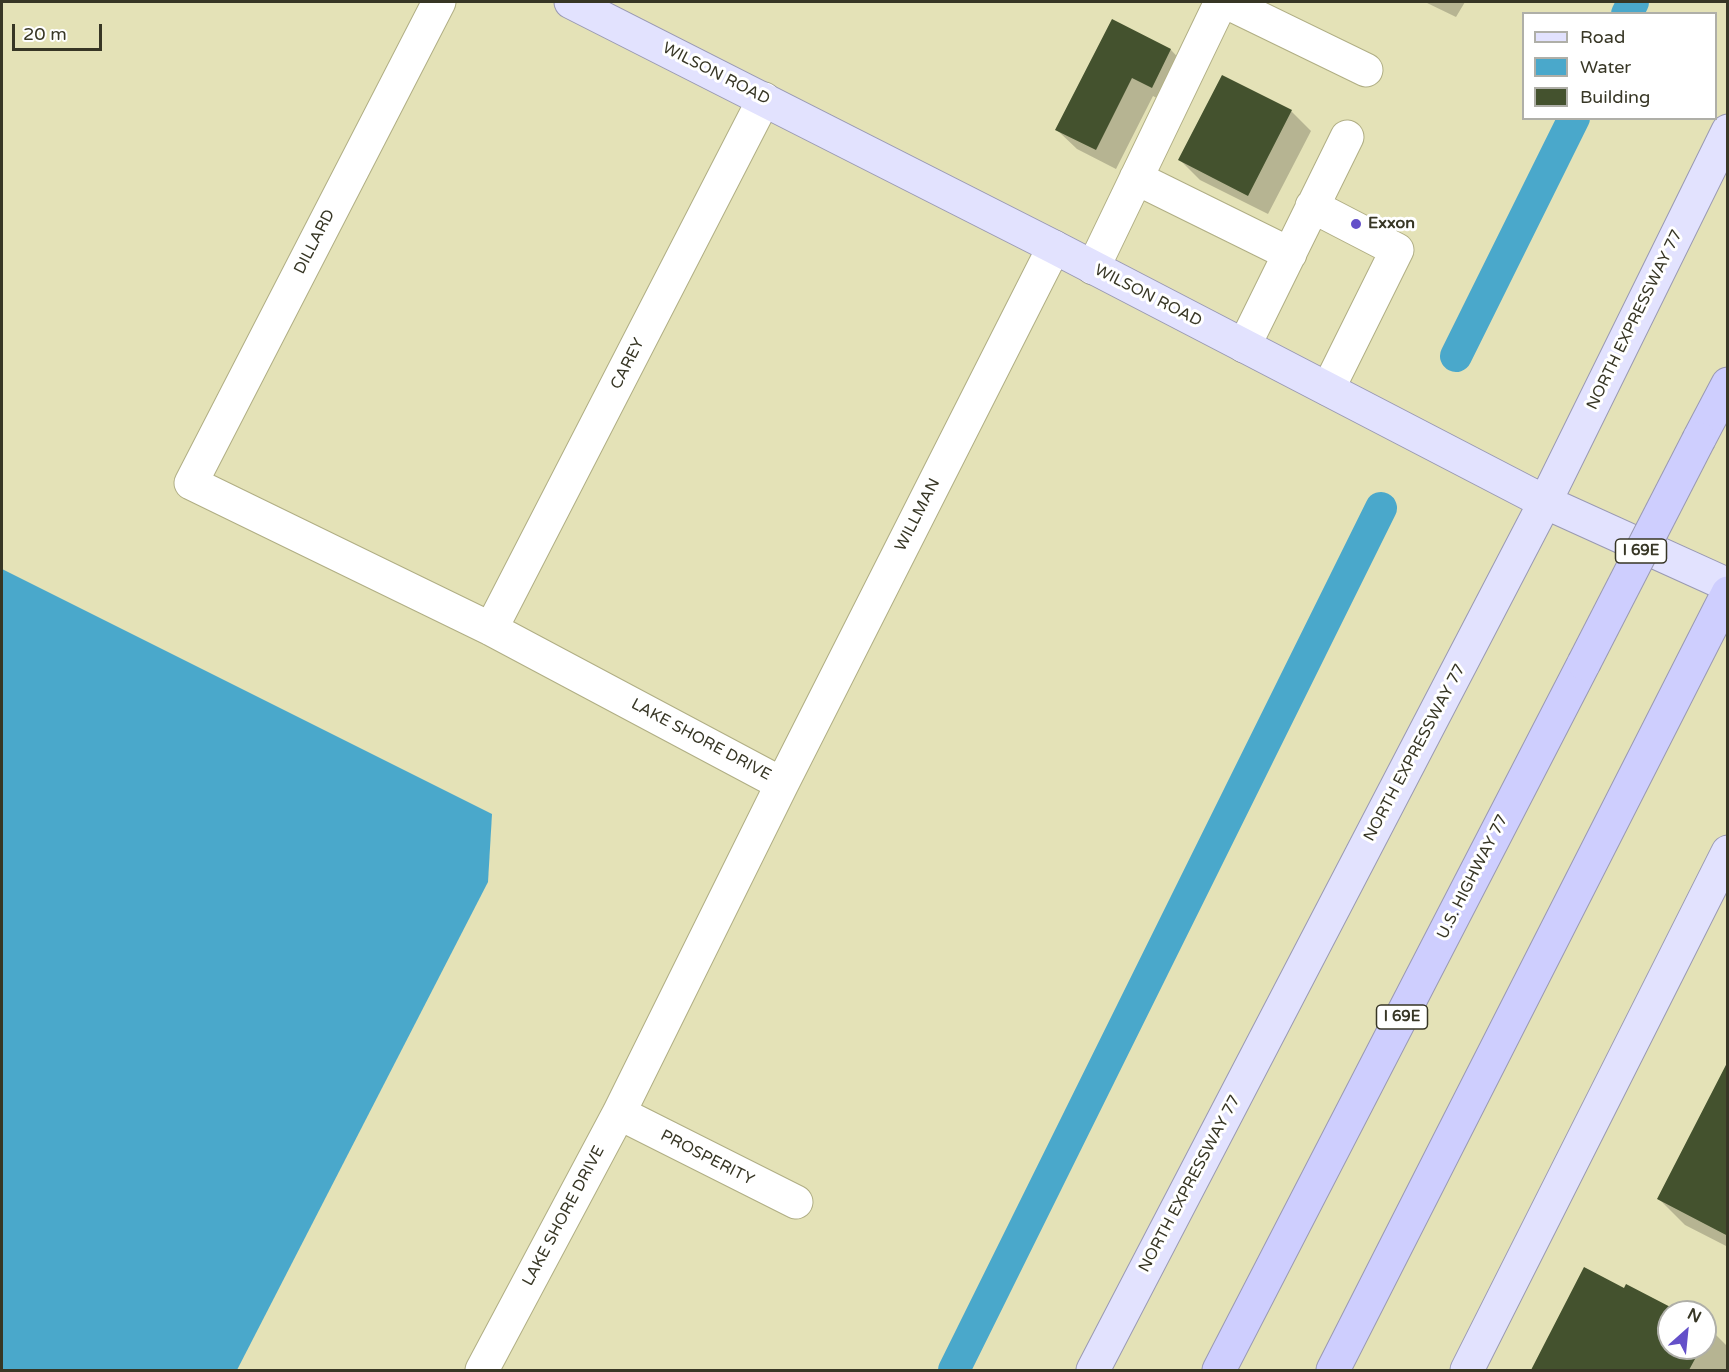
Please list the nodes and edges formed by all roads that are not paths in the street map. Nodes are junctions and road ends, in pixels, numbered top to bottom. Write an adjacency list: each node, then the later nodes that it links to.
1 (439, 2): 17 (street, DILLARD)
2 (571, 2): 6 (main road, WILSON ROAD)
3 (1221, 2): 9 (street)
4 (1226, 2): 5 (street)
5 (1366, 70)
6 (764, 99): 11 (main road, WILSON ROAD); 21 (street, CAREY)
7 (1728, 131): 18 (main road, NORTH EXPRESSWAY 77)
8 (1347, 137): 10 (street)
9 (1136, 178): 12 (street); 13 (street)
10 (1312, 206): 12 (street); 16 (street)
11 (1054, 247): 13 (main road, WILSON ROAD); 22 (street, WILLMAN)
12 (1290, 254): 14 (street)
13 (1093, 268): 14 (main road, WILSON ROAD)
14 (1244, 346): 16 (main road, WILSON ROAD)
15 (1728, 384): 28 (highway, U.S. HIGHWAY 77 / I 69E, bridge)
16 (1328, 389): 18 (main road, WILSON ROAD)
17 (191, 483): 21 (street, LAKE SHORE DRIVE)
18 (1545, 502): 19 (main road, WILSON ROAD); 27 (main road, NORTH EXPRESSWAY 77)
19 (1728, 585)
20 (1728, 593): 29 (highway)
21 (491, 629): 22 (street, LAKE SHORE DRIVE)
22 (782, 784): 24 (street, LAKE SHORE DRIVE)
23 (1728, 852): 30 (main road)
24 (619, 1113): 25 (street, PROSPERITY); 26 (street, LAKE SHORE DRIVE)
25 (796, 1202)
26 (482, 1371)
27 (1093, 1371)
28 (1220, 1371)
29 (1333, 1371)
30 (1467, 1371)

